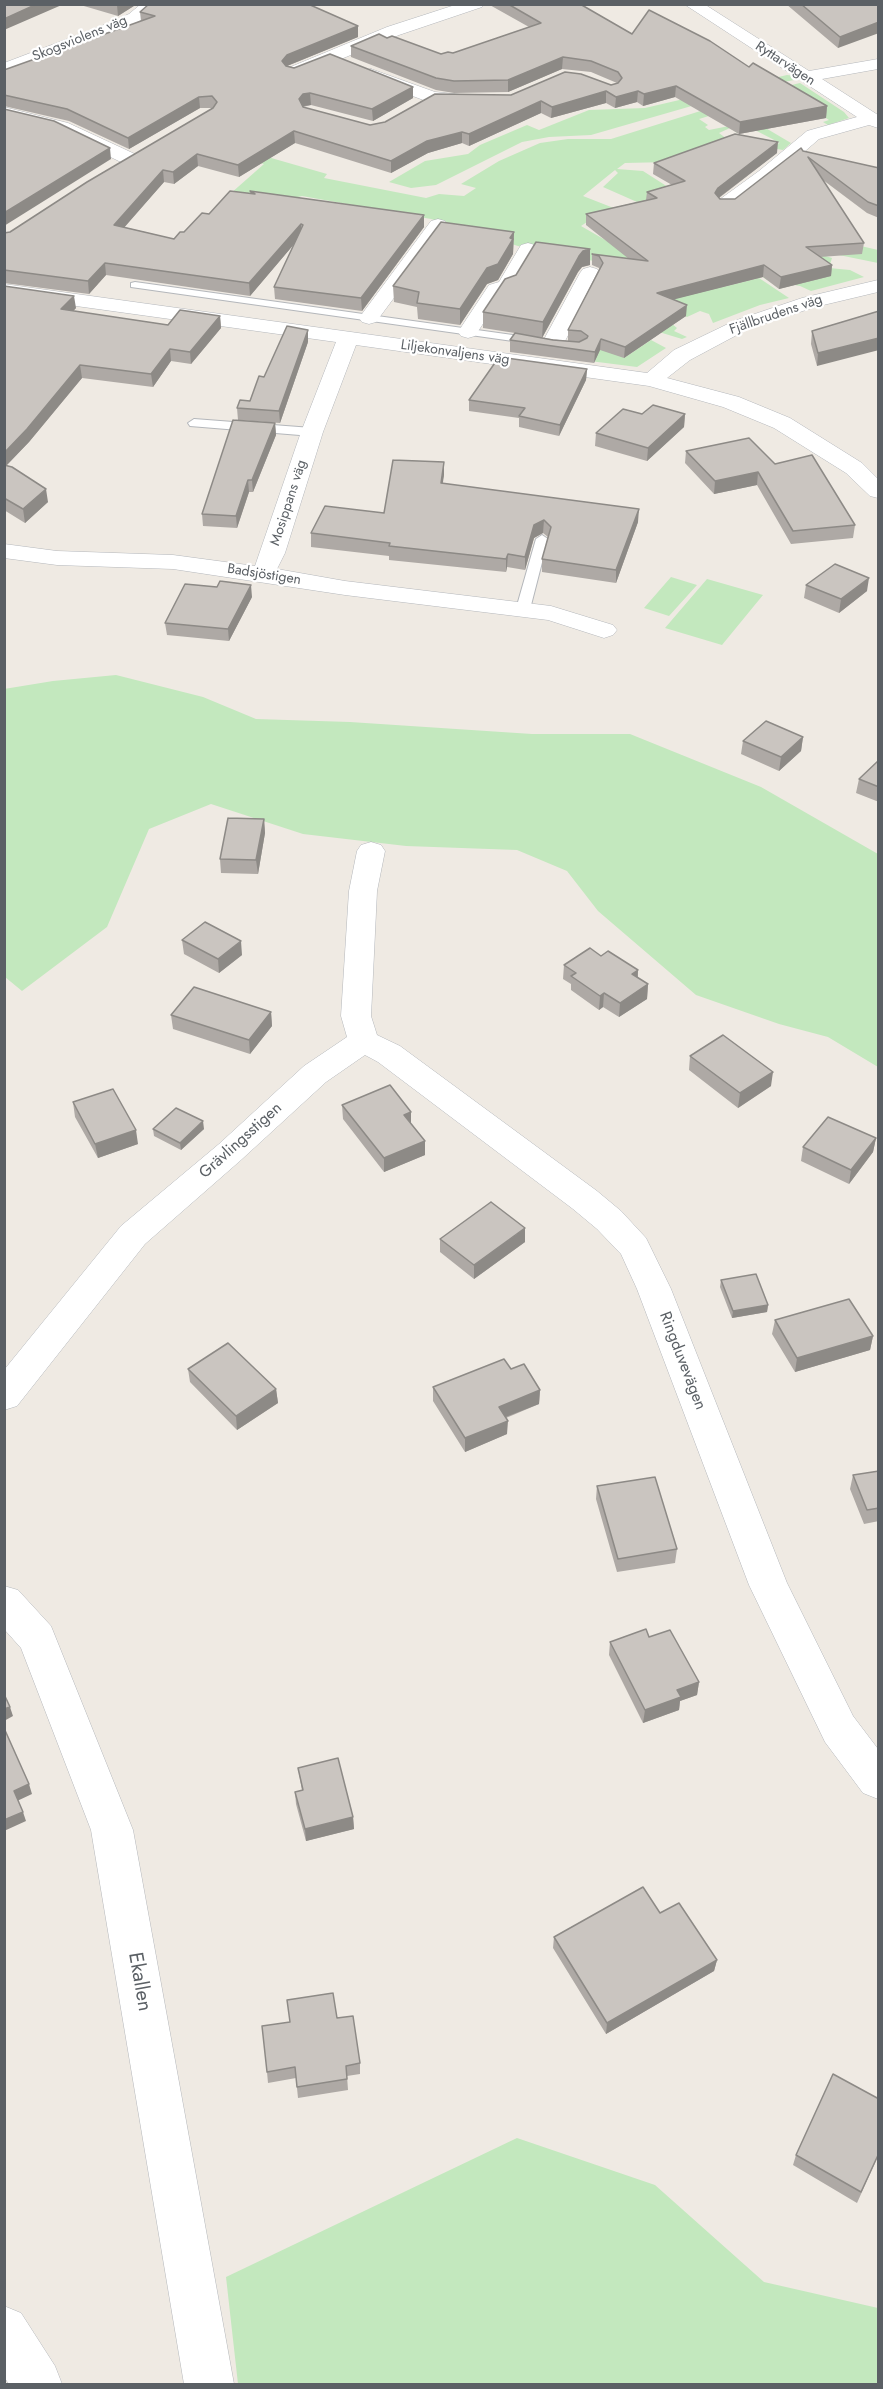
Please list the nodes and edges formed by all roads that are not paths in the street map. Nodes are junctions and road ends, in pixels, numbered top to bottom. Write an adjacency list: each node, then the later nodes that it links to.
1 (152, 4): 6 (street, Skogsviolens väg)
2 (476, 4): 4 (street)
3 (692, 4): 8 (street, Ryttarvägen)
4 (330, 57): 7 (street); 9 (street)
5 (879, 64): 8 (street)
6 (4, 69)
7 (294, 72)
8 (806, 77): 13 (street, Ryttarvägen)
9 (432, 97): 10 (street); 11 (street)
10 (492, 101)
11 (414, 107)
12 (4, 112): 15 (street)
13 (874, 121): 17 (street)
14 (150, 147): 15 (street)
15 (130, 159): 16 (street)
16 (110, 171)
17 (726, 204)
18 (438, 225): 24 (street)
19 (528, 249): 25 (street, Liljekonvaljens väg)
20 (590, 273): 27 (street, Liljekonvaljens väg)
21 (135, 285): 24 (lane, Liljekonvaljens väg)
22 (879, 286): 28 (street, Fjällbrudens väg)
23 (4, 290): 26 (street, Liljekonvaljens väg)
24 (366, 318): 25 (lane, Liljekonvaljens väg); 26 (lane)
25 (468, 332): 27 (lane, Liljekonvaljens väg)
26 (348, 338): 28 (street, Liljekonvaljens väg); 30 (street, Mosippans väg)
27 (558, 344)
28 (651, 380): 32 (street, Liljekonvaljens väg)
29 (194, 423): 30 (lane)
30 (312, 432): 36 (street, Mosippans väg)
31 (879, 460): 32 (street)
32 (855, 468): 33 (street, Liljekonvaljens väg)
33 (879, 491)
34 (542, 539): 37 (lane)
35 (4, 551): 36 (street, Badsjöstigen)
36 (263, 574): 37 (street, Badsjöstigen)
37 (523, 609): 38 (street, Badsjöstigen)
38 (604, 630)
39 (371, 851): 40 (street)
40 (363, 1041): 41 (street, Grävlingsstigen); 43 (street, Ringduvevägen)
41 (4, 1396)
42 (4, 1602): 46 (street, Ekallen)
43 (879, 1780)
44 (4, 2330): 45 (street)
45 (37, 2385)
46 (209, 2385)

